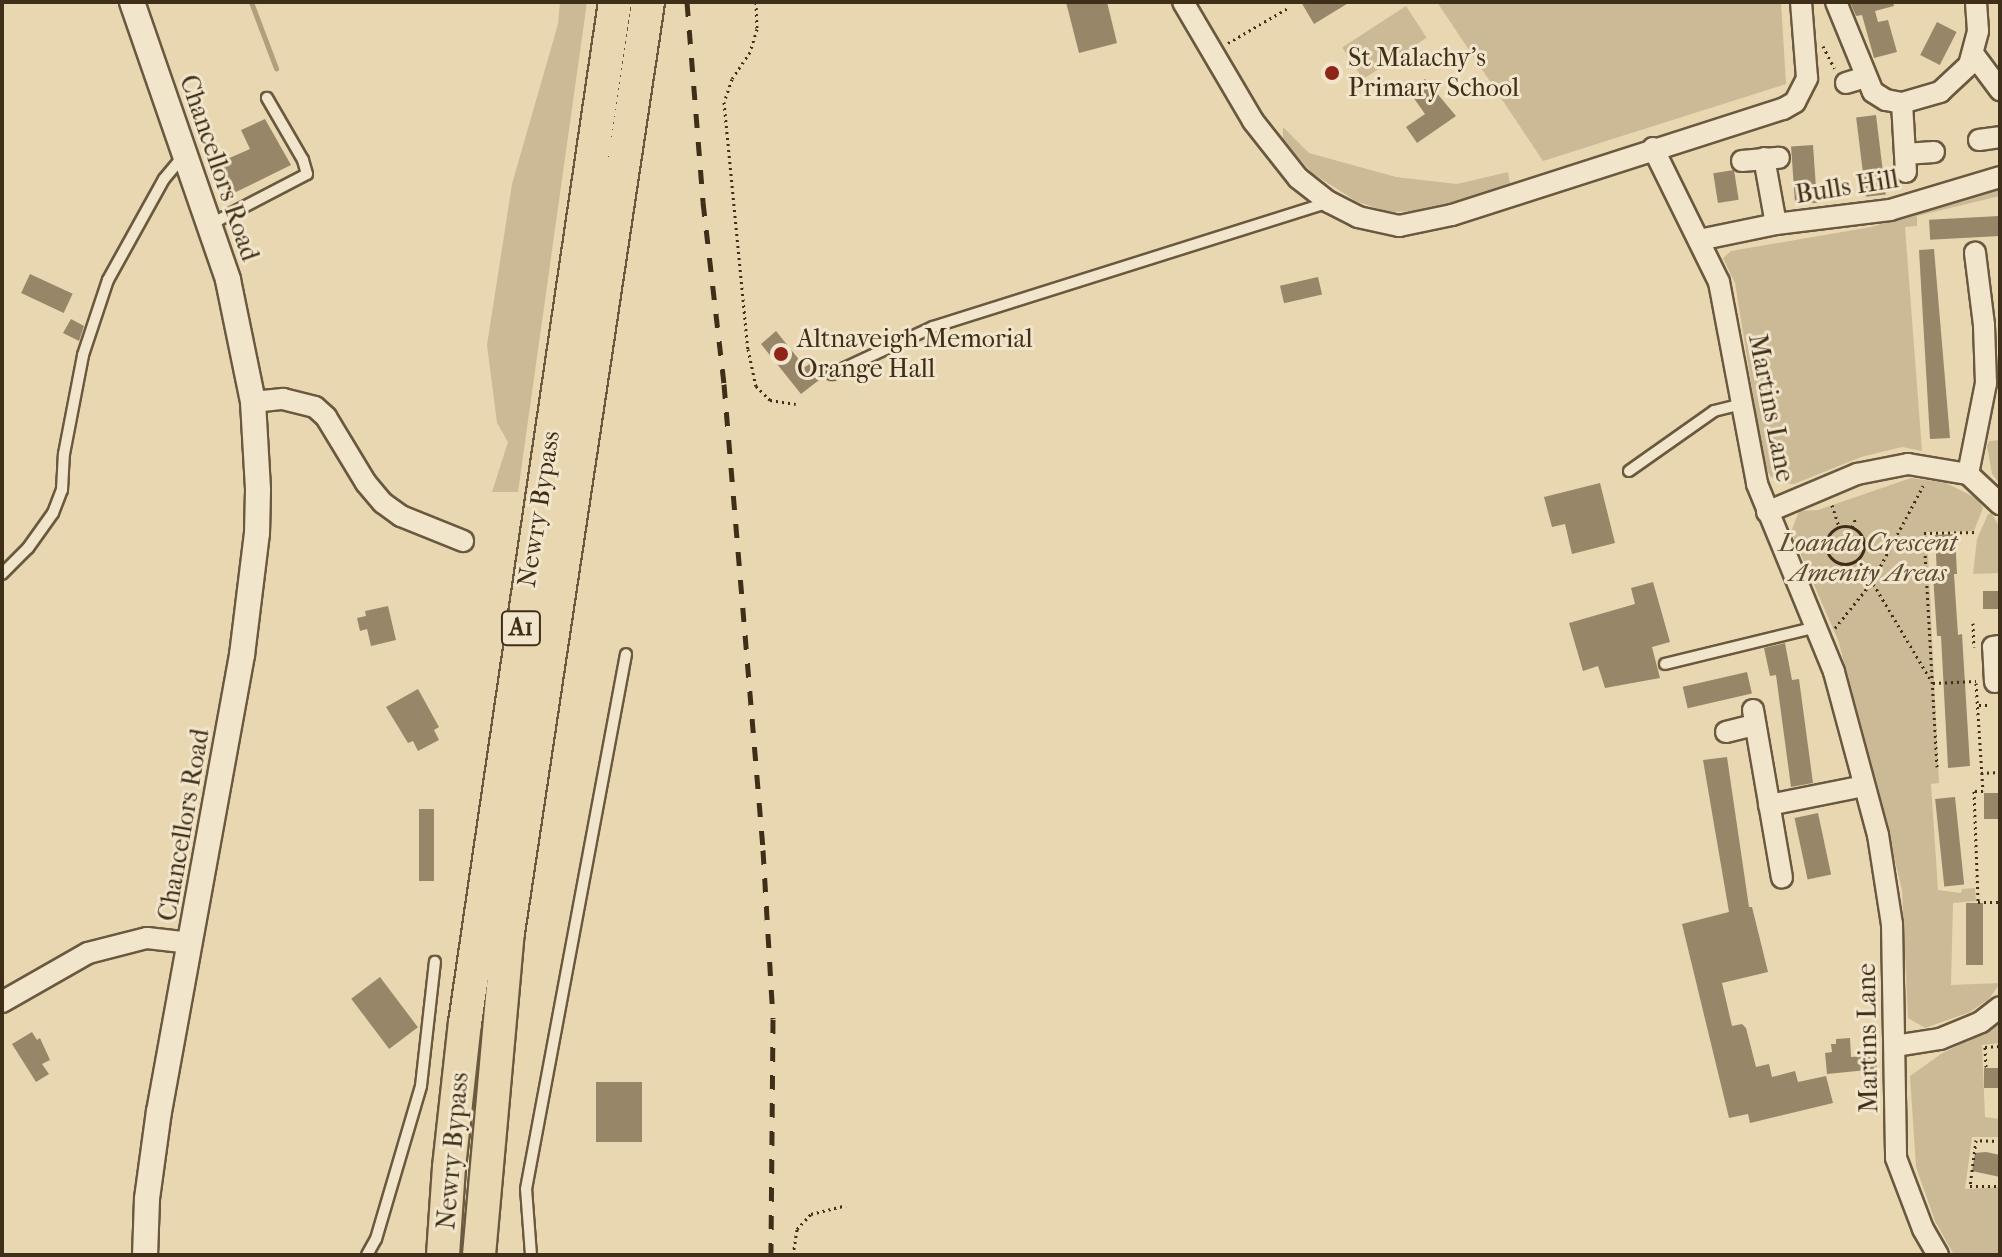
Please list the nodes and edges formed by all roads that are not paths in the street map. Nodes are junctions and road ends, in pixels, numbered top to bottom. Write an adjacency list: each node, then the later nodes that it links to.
1 (132, 2): 15 (street, Chancellors Road)
2 (615, 2): 49 (highway, Newry Bypass / A1)
3 (648, 2): 50 (highway, Newry Bypass / A1)
4 (1183, 2): 19 (street)
5 (1801, 2): 14 (street)
6 (1836, 2): 9 (street)
7 (1976, 2): 8 (street)
8 (1974, 55): 11 (street); 13 (street)
9 (1866, 77): 10 (street); 13 (street)
10 (1846, 83)
11 (2000, 90)
12 (267, 98): 20 (lane)
13 (1902, 103): 16 (street)
14 (1653, 148): 19 (street); 22 (street, Martins Lane)
15 (186, 152): 20 (street, Chancellors Road); 32 (lane)
16 (1934, 152)
17 (1742, 161): 21 (street)
18 (2000, 177): 21 (street, Bulls Hill)
19 (1329, 202): 24 (lane)
20 (211, 224): 25 (street, Chancellors Road)
21 (1776, 224): 22 (street, Bulls Hill)
22 (1699, 240): 26 (street, Martins Lane)
23 (1975, 253): 28 (street)
24 (832, 374)
25 (253, 402): 31 (street); 42 (street, Chancellors Road)
26 (1743, 404): 27 (lane); 30 (street, Martins Lane)
27 (1629, 471)
28 (1968, 474): 29 (street); 30 (street)
29 (2000, 504)
30 (1767, 512): 33 (street, Martins Lane)
31 (463, 541)
32 (2, 574)
33 (1820, 636): 36 (lane); 39 (street, Martins Lane)
34 (2000, 646): 37 (street)
35 (626, 654): 51 (lane)
36 (1665, 664)
37 (1995, 682)
38 (1726, 732): 40 (street)
39 (1864, 786): 40 (street); 46 (street, Martins Lane)
40 (1769, 805): 41 (street)
41 (1782, 878)
42 (191, 943): 44 (street); 47 (street, Chancellors Road)
43 (435, 962): 48 (lane)
44 (2, 1002)
45 (2000, 1007): 46 (street)
46 (1895, 1046): 52 (street, Martins Lane)
47 (145, 1255)
48 (367, 1255)
49 (443, 1255)
50 (479, 1255)
51 (531, 1255)
52 (1938, 1255)

